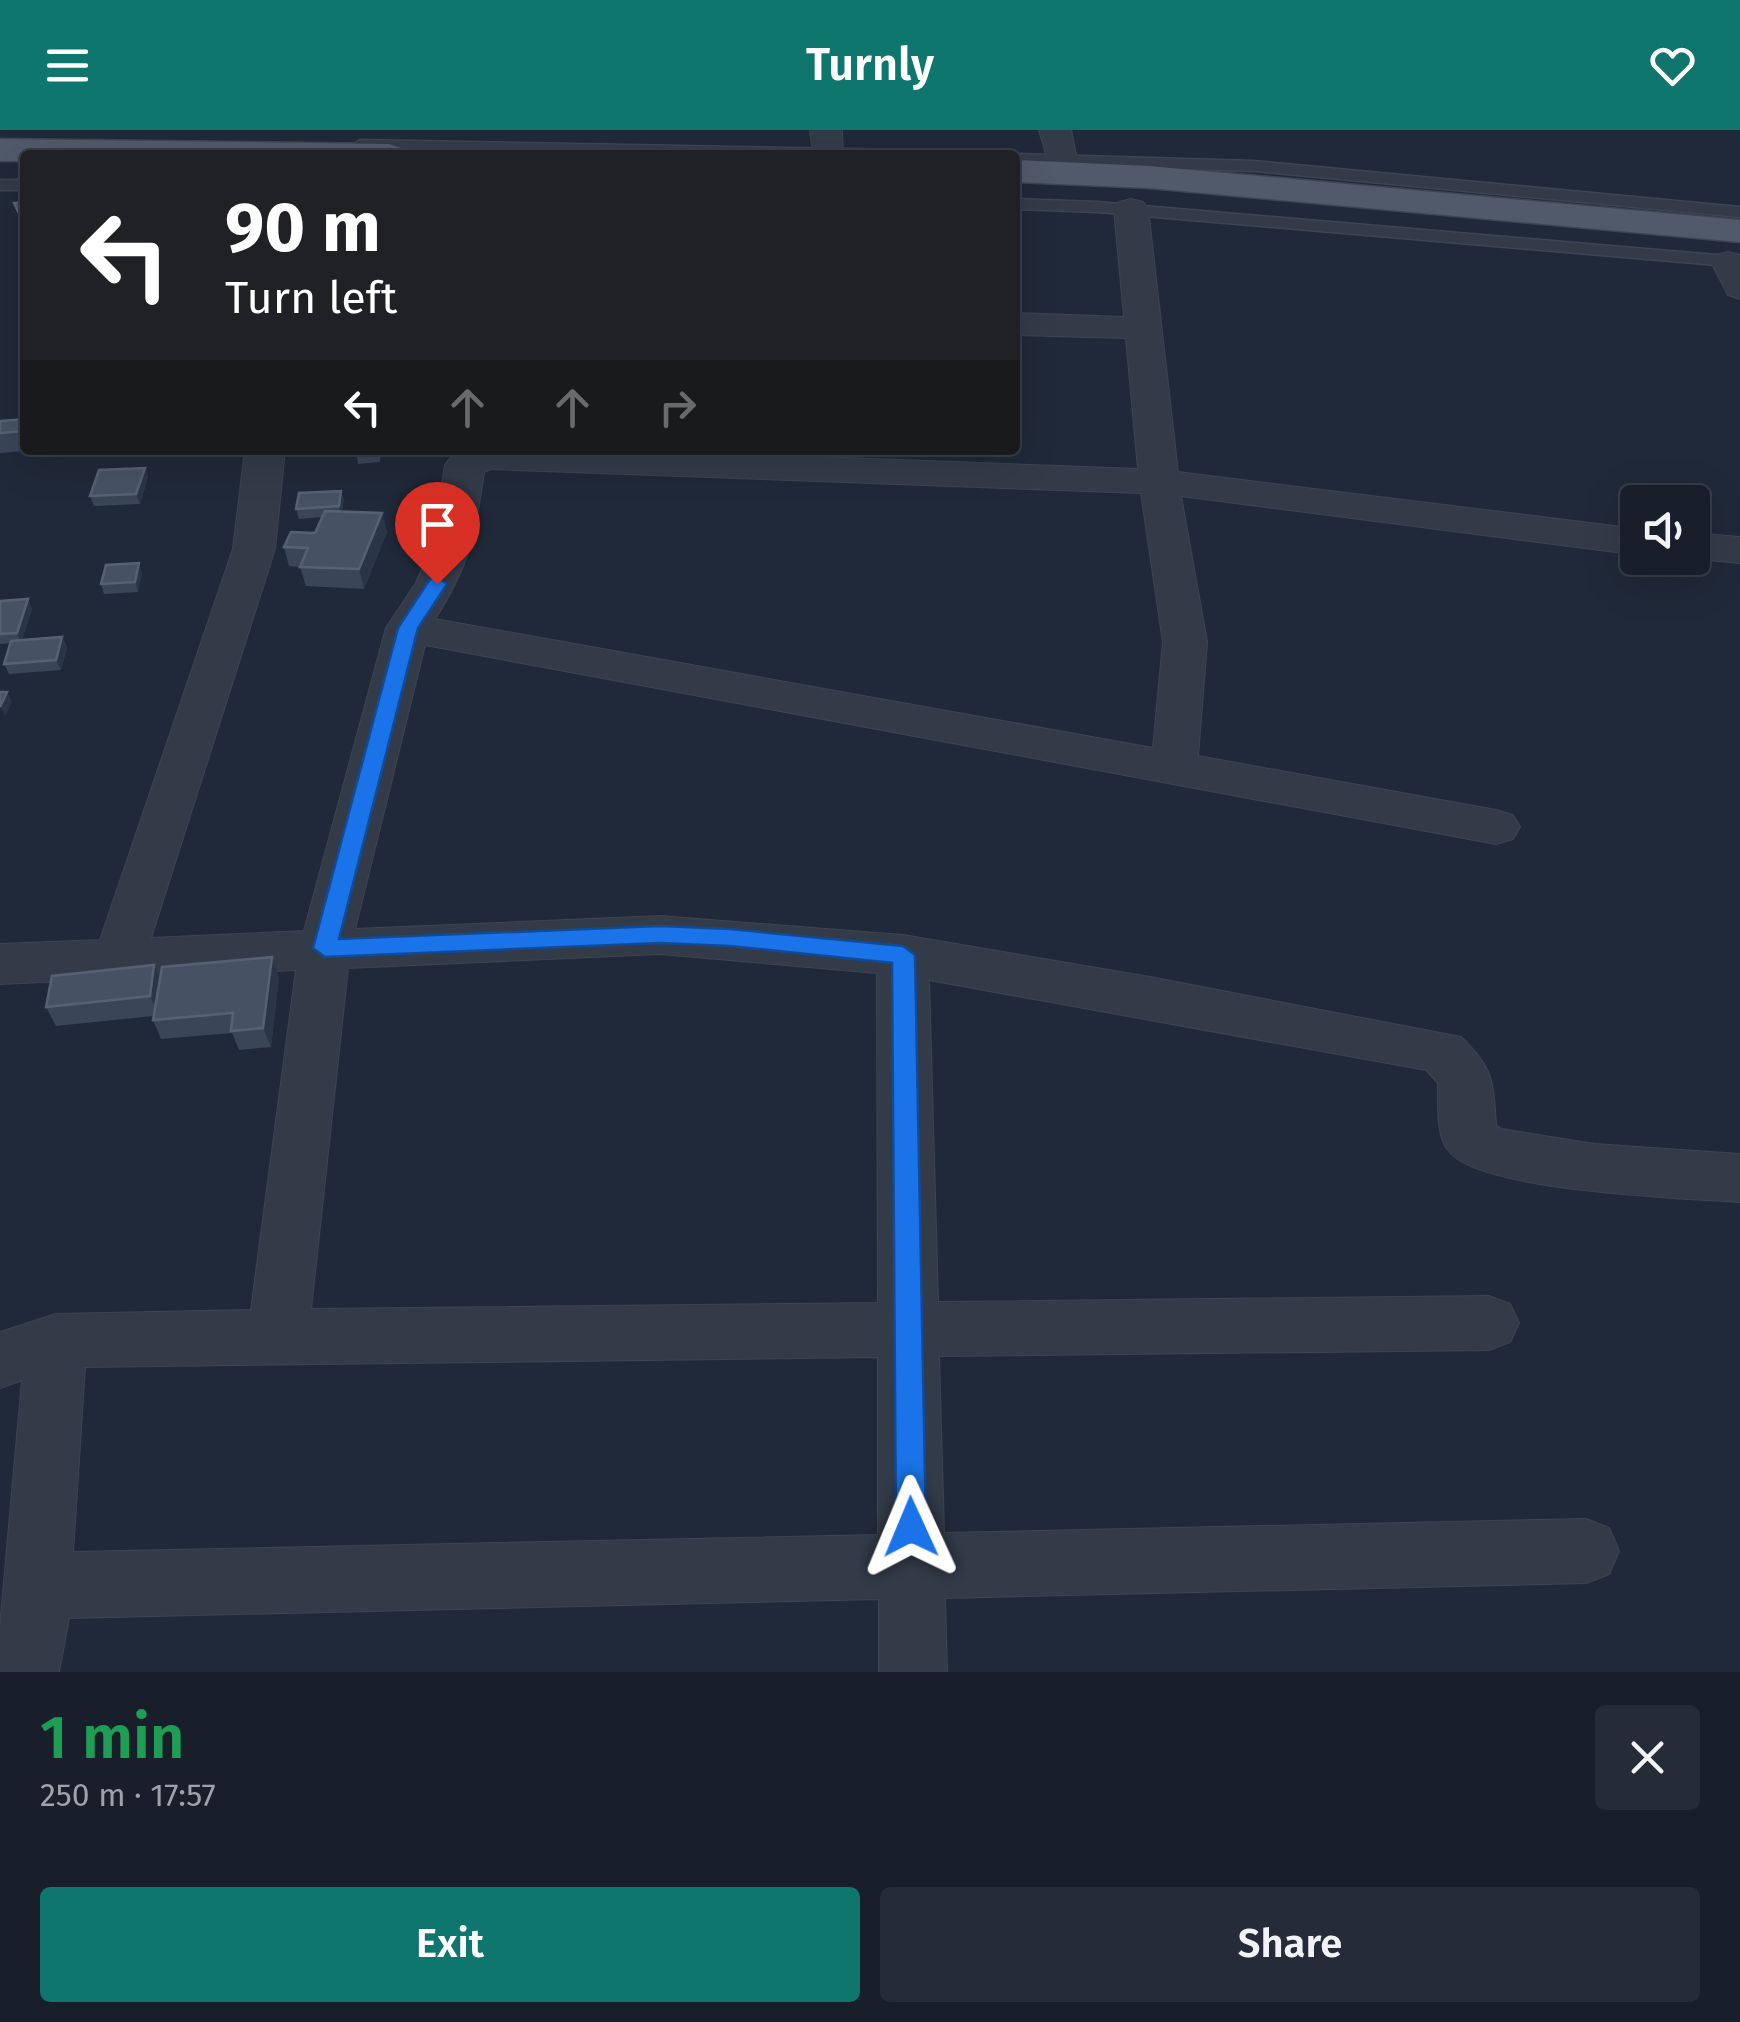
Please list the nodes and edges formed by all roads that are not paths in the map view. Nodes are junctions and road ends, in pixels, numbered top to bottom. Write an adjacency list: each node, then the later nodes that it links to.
1 (0, 140): 2 (lane)
2 (827, 141): 4 (lane)
3 (1058, 145): 5 (lane); 10 (lane)
4 (876, 150)
5 (1020, 156)
6 (1020, 171): 11 (main road)
7 (1020, 189): 11 (main road)
8 (1020, 204): 9 (lane)
9 (1131, 210): 11 (lane); 13 (street)
10 (1740, 212)
11 (1738, 258)
12 (1020, 324): 13 (street)
13 (1143, 328): 16 (street)
14 (264, 455): 25 (street)
15 (625, 456): 16 (street); 20 (street)
16 (1159, 482): 17 (street); 21 (street)
17 (1620, 540)
18 (1710, 548): 19 (street)
19 (1740, 550)
20 (408, 628): 21 (street); 23 (street)
21 (1174, 768): 22 (street)
22 (1496, 828)
23 (325, 948): 24 (street); 25 (street); 30 (street)
24 (903, 955): 27 (street); 29 (street)
25 (120, 956): 26 (street)
26 (0, 964)
27 (1740, 1178)
28 (1489, 1323): 29 (street)
29 (908, 1330): 30 (street); 33 (street)
30 (278, 1338): 31 (street)
31 (28, 1351): 34 (street)
32 (1586, 1551): 33 (street)
33 (911, 1566): 34 (street); 36 (street)
34 (39, 1586): 35 (street)
35 (25, 1672)
36 (913, 1672)

